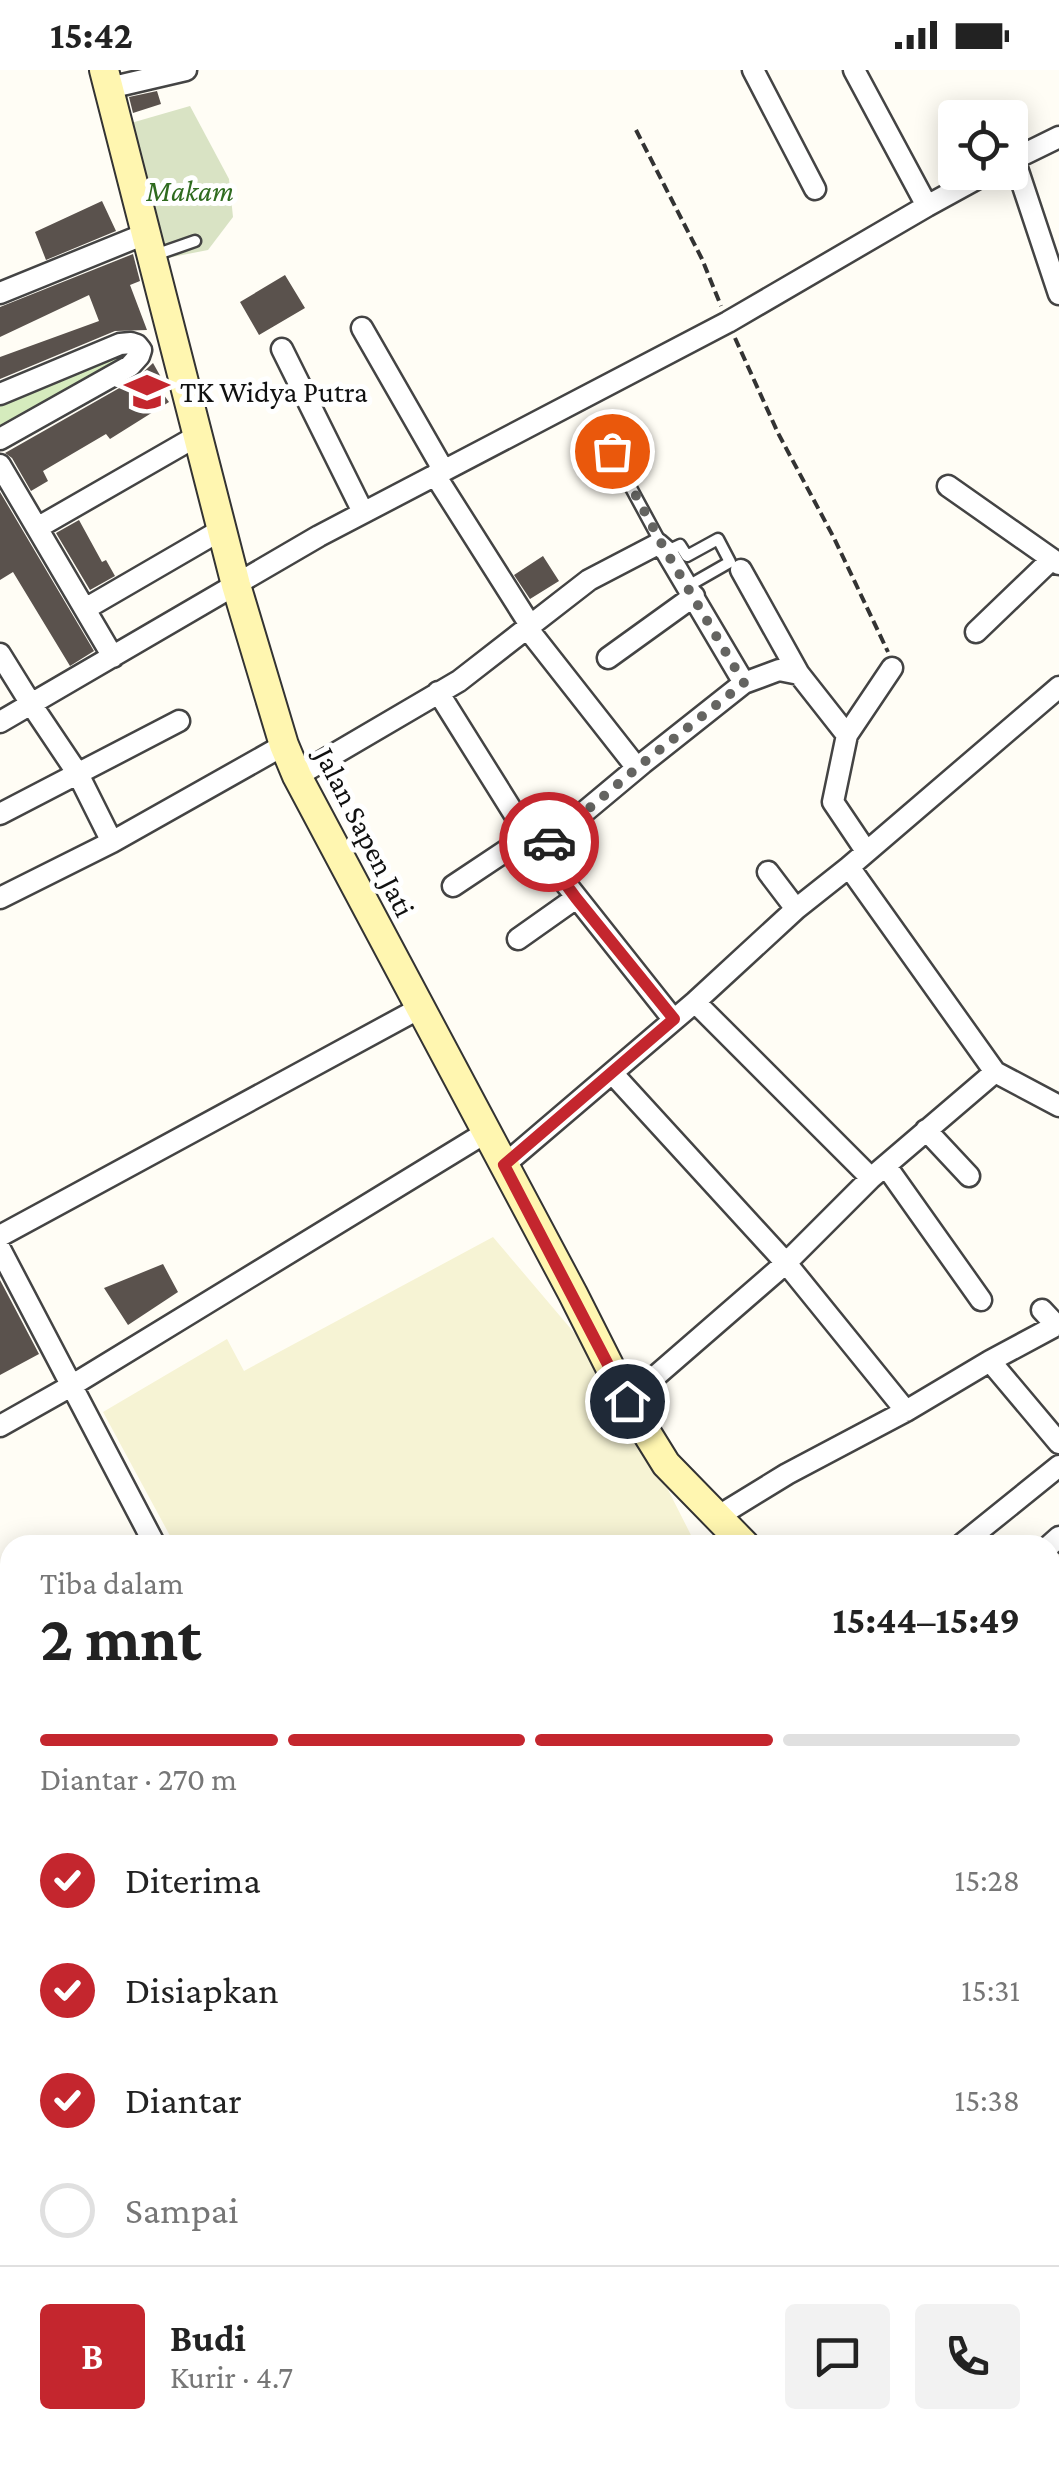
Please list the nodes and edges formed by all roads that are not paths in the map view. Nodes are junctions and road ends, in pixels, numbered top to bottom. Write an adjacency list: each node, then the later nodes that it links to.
1 (186, 70): 4 (street)
2 (753, 70): 7 (street)
3 (854, 70): 10 (street)
4 (106, 79): 12 (street, Jalan Sapen Jati)
5 (1059, 136): 6 (street)
6 (1028, 152)
7 (815, 188)
8 (956, 190): 10 (street)
9 (1023, 190): 14 (street)
10 (927, 206): 22 (street)
11 (195, 240): 12 (lane)
12 (148, 245): 13 (street); 18 (street, Jalan Sapen Jati)
13 (0, 292)
14 (1059, 294)
15 (362, 328): 22 (street)
16 (282, 349): 24 (street)
17 (0, 394): 19 (street)
18 (197, 436): 25 (street); 26 (street, Jalan Sapen Jati)
19 (0, 439)
20 (612, 451): 28 (lane)
21 (0, 466): 25 (street)
22 (440, 473): 24 (street); 34 (street)
23 (948, 486): 29 (street)
24 (364, 512): 31 (street)
25 (37, 528): 33 (street)
26 (221, 530): 31 (street, Jalan Sapen Jati); 33 (street)
27 (1059, 536): 29 (street)
28 (665, 549): 32 (street); 32 (lane); 34 (street)
29 (1052, 558): 35 (street)
30 (740, 570): 40 (street)
31 (236, 586): 37 (street); 48 (street, Jalan Sapen Jati)
32 (690, 592): 38 (street); 41 (street)
33 (85, 609): 37 (street)
34 (528, 627): 43 (street); 49 (street)
35 (976, 632)
36 (0, 654): 44 (street)
37 (112, 657): 44 (street)
38 (608, 658)
39 (892, 668): 47 (street)
40 (799, 674): 41 (street); 47 (street)
41 (744, 683): 49 (street)
42 (1059, 687): 55 (street)
43 (438, 692): 51 (street); 54 (street)
44 (30, 704): 46 (street); 50 (street)
45 (179, 721): 50 (street)
46 (0, 722)
47 (847, 735): 55 (street)
48 (284, 745): 51 (street, Jalan Sapen Jati); 53 (street)
49 (637, 768): 54 (street)
50 (78, 774): 52 (street); 53 (street)
51 (297, 776): 64 (street, Jalan Sapen Jati)
52 (0, 814)
53 (112, 842): 59 (street)
54 (534, 843): 58 (street); 60 (street)
55 (866, 851): 56 (street)
56 (849, 867): 61 (street); 66 (street)
57 (768, 872): 61 (street)
58 (453, 886)
59 (0, 898)
60 (576, 898): 62 (street); 65 (street)
61 (796, 910): 63 (street)
62 (518, 939)
63 (695, 1002): 65 (street); 72 (street)
64 (420, 1008): 70 (street, Jalan Sapen Jati); 74 (street)
65 (674, 1019): 67 (street)
66 (994, 1072): 68 (street); 69 (street)
67 (613, 1074): 71 (street); 76 (street)
68 (1059, 1106)
69 (926, 1130): 72 (street); 73 (street)
70 (485, 1133): 71 (street, Jalan Sapen Jati); 80 (street)
71 (504, 1165): 81 (street, Jalan Sapen Jati)
72 (878, 1172): 76 (street); 77 (street)
73 (970, 1176)
74 (0, 1236)
75 (0, 1249): 80 (street)
76 (786, 1262): 81 (street); 82 (street)
77 (981, 1300)
78 (1052, 1320): 79 (street)
79 (990, 1361): 82 (street); 84 (street)
80 (70, 1386): 83 (street); 87 (street)
81 (627, 1401): 86 (street, Jalan Sapen Jati)
82 (906, 1411): 86 (street)
83 (0, 1426)
84 (1059, 1443)
85 (1059, 1466): 89 (street)
86 (717, 1518): 88 (street, Jalan Sapen Jati)
87 (151, 1535)
88 (734, 1535)
89 (973, 1535)

